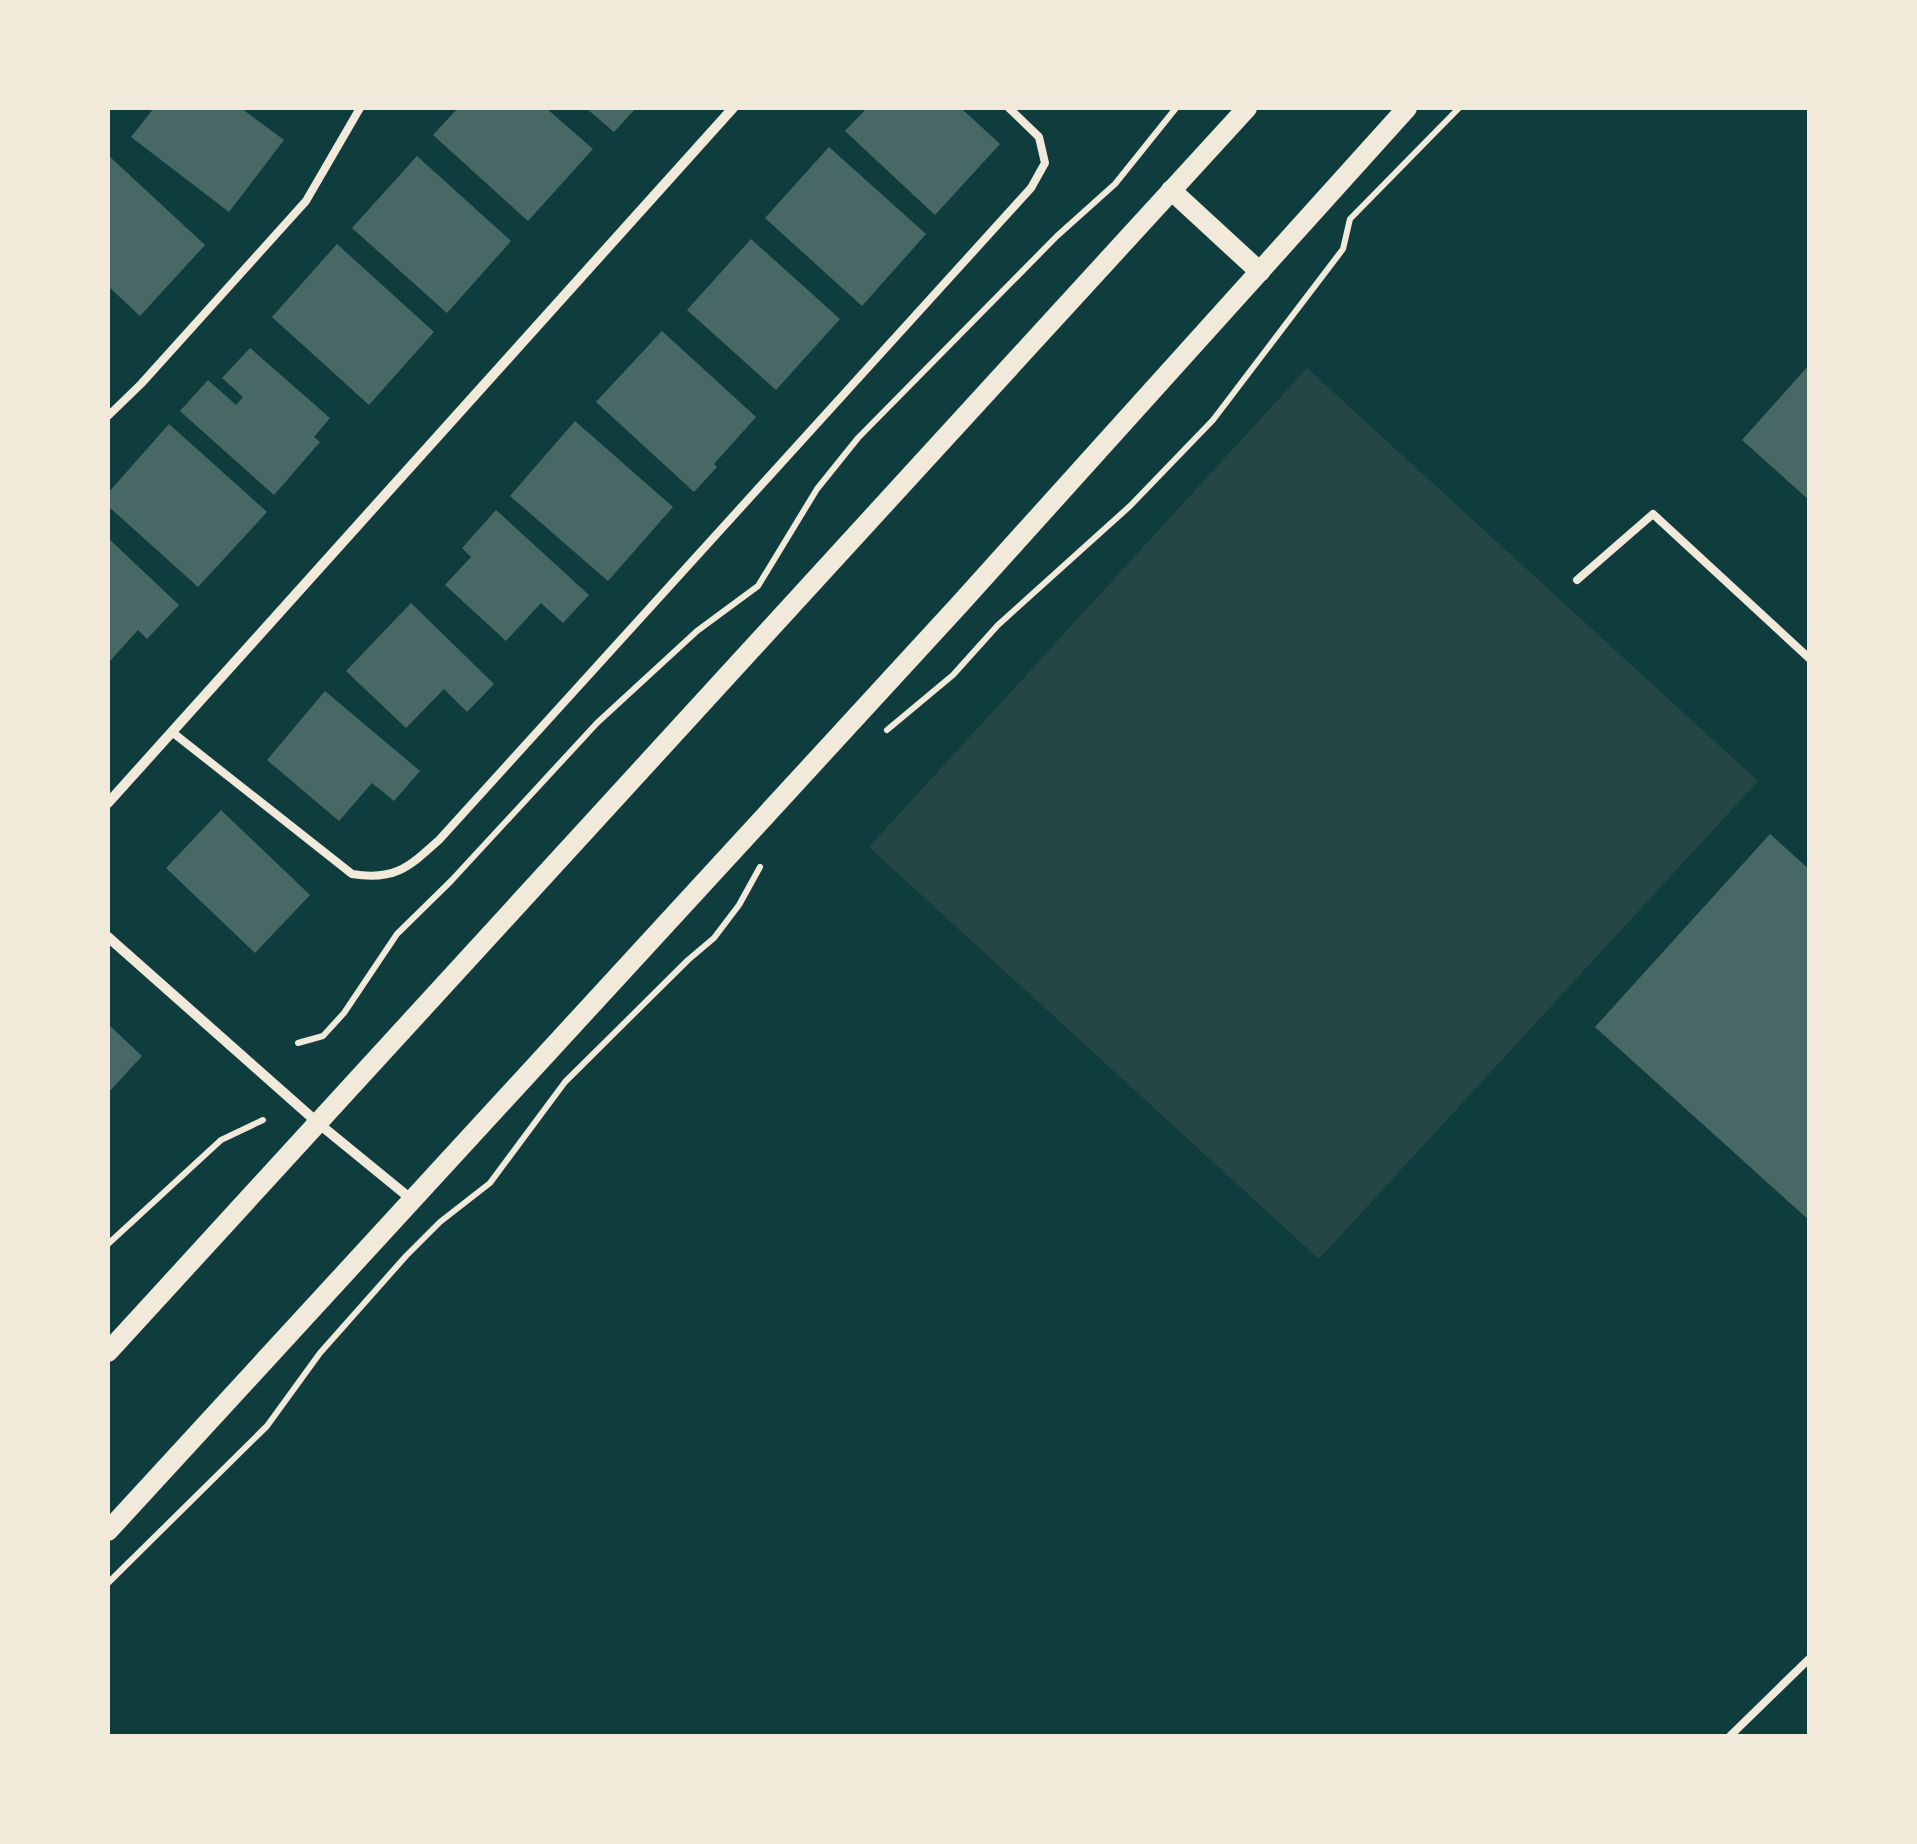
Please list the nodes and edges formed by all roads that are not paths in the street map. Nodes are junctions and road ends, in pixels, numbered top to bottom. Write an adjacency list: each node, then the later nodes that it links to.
1 (360, 108): 8 (lane)
2 (733, 108): 11 (street)
3 (1009, 108): 11 (lane)
4 (1247, 108): 6 (main road)
5 (1408, 108): 7 (main road)
6 (1172, 190): 7 (main road); 14 (main road)
7 (1260, 272): 15 (main road)
8 (108, 416)
9 (1577, 580): 10 (lane)
10 (1810, 659)
11 (172, 732): 12 (street)
12 (108, 803)
13 (108, 936): 14 (street)
14 (318, 1124): 15 (street); 16 (main road)
15 (411, 1199): 17 (main road)
16 (108, 1352)
17 (108, 1531)
18 (1810, 1658): 19 (lane)
19 (1730, 1736)

